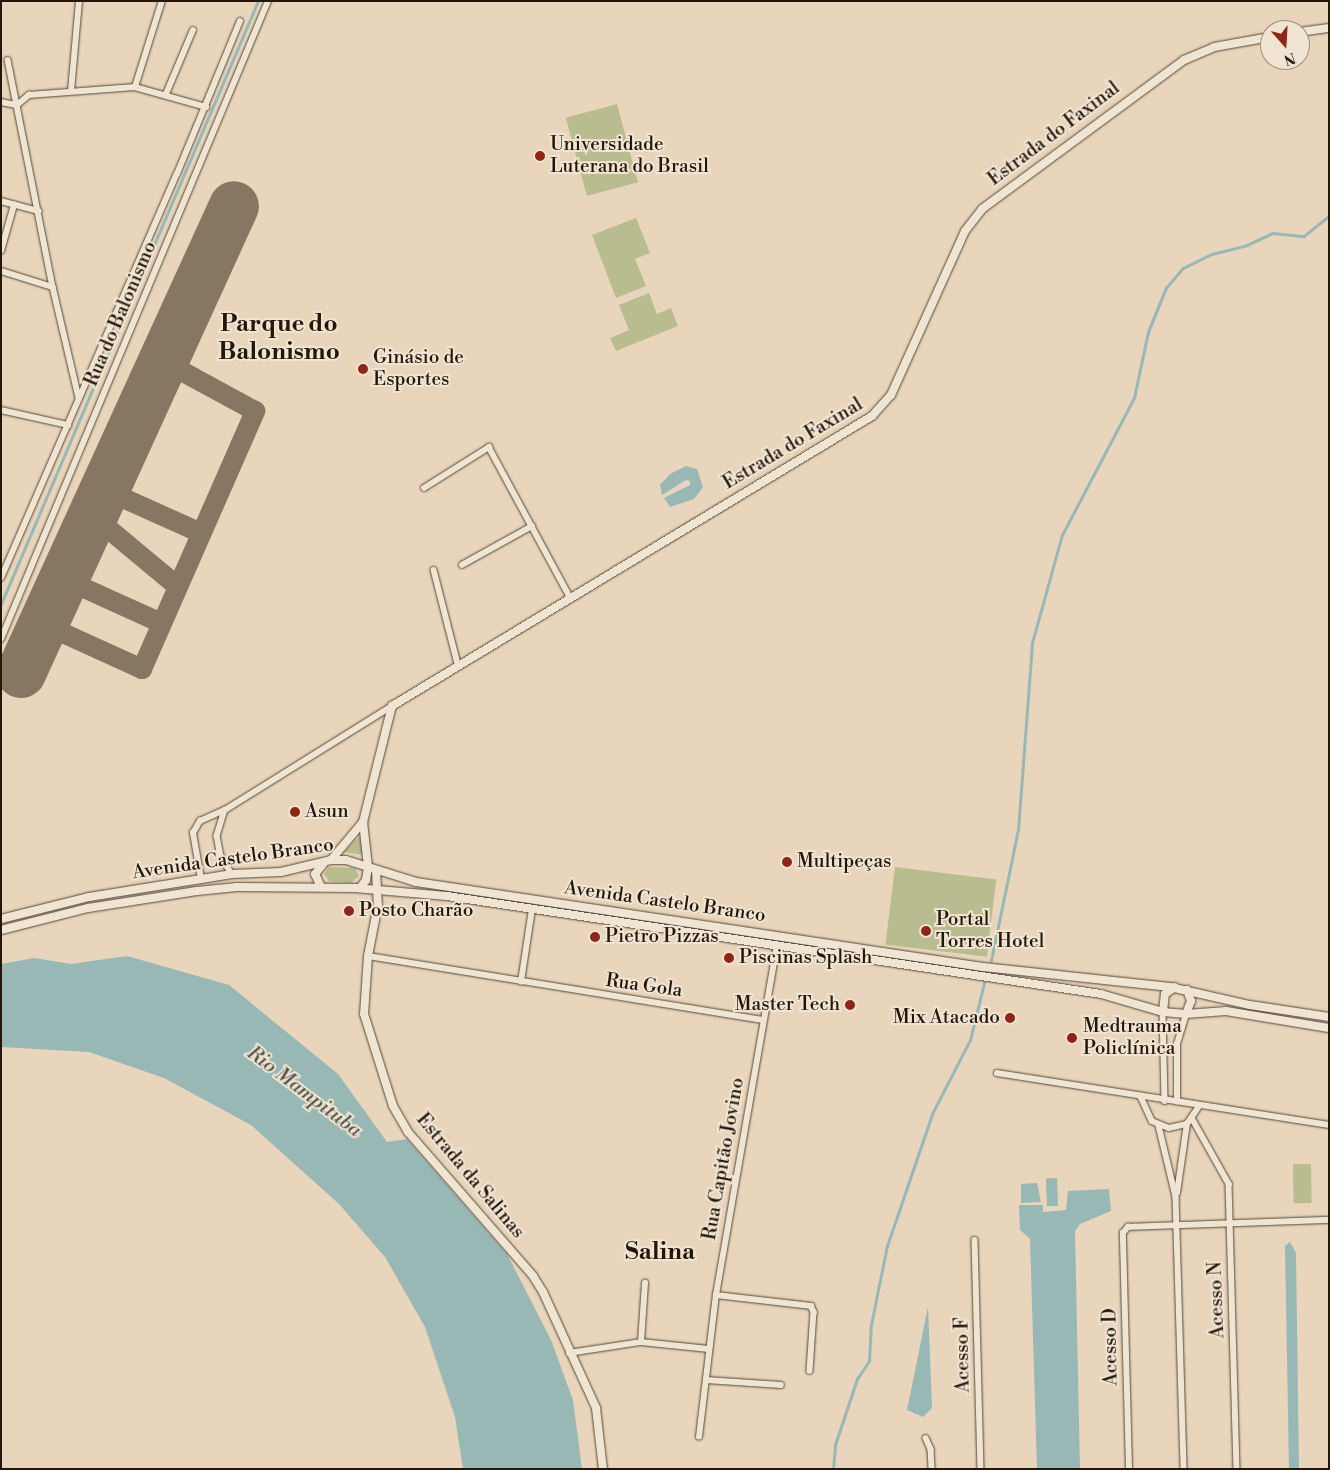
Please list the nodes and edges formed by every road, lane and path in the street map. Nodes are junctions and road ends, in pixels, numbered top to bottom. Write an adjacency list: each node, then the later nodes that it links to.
1 (80, 1): 11 (street)
2 (162, 1): 10 (street)
3 (268, 1): 31 (street, Rua do Balonismo)
4 (240, 22): 15 (street, Rua do Balonismo)
5 (1329, 28): 7 (main road)
6 (194, 30): 12 (street)
7 (1310, 31)
8 (1260, 39): 30 (main road, Estrada do Faxinal)
9 (8, 60): 14 (street)
10 (135, 87): 11 (street); 12 (street)
11 (71, 91): 14 (street)
12 (166, 94): 15 (street)
13 (1, 102): 14 (street)
14 (17, 104): 18 (street)
15 (206, 107): 22 (street, Rua do Balonismo)
16 (1, 200): 17 (street)
17 (14, 205): 18 (street); 19 (street)
18 (39, 212): 21 (street)
19 (1, 251)
20 (1, 271): 21 (street)
21 (53, 287): 22 (street)
22 (79, 398): 24 (street, Rua do Balonismo)
23 (1, 410): 24 (street)
24 (68, 425): 29 (street, Rua do Balonismo)
25 (424, 488): 26 (street)
26 (532, 526): 27 (street); 30 (street)
27 (462, 565)
28 (434, 570): 32 (street)
29 (1, 578)
30 (570, 597): 32 (main road, Estrada do Faxinal)
31 (1, 639)
32 (458, 664): 33 (main road, Estrada do Faxinal)
33 (392, 706): 34 (street); 35 (main road)
34 (225, 810): 38 (street); 39 (street)
35 (363, 822): 36 (main road); 37 (main road, Estrada da Salinas)
36 (328, 861): 37 (main road, Avenida Castelo Branco); 38 (main road, Avenida Castelo Branco); 40 (main road)
37 (372, 869): 41 (main road); 42 (main road, Estrada da Salinas); 49 (main road, Avenida Castelo Branco)
38 (232, 874): 39 (main road, Avenida Castelo Branco)
39 (200, 879): 44 (main road, Avenida Castelo Branco)
40 (321, 887): 41 (main road, Avenida Castelo Branco); 45 (main road, Avenida Castelo Branco)
41 (360, 888): 42 (main road, Avenida Castelo Branco)
42 (379, 890): 43 (main road, Avenida Castelo Branco); 47 (main road, Estrada da Salinas)
43 (532, 909): 46 (main road, Avenida Castelo Branco); 48 (street)
44 (1, 919)
45 (1, 930)
46 (777, 946): 51 (main road, Avenida Castelo Branco); 54 (street, Rua Capitão Jovino)
47 (368, 956): 48 (street, Rua Gola); 76 (main road, Estrada da Salinas)
48 (521, 982): 54 (street, Rua Gola)
49 (1176, 987): 50 (main road, Avenida Castelo Branco); 51 (main road)
50 (1187, 990): 52 (main road); 53 (main road, Avenida Castelo Branco)
51 (1163, 1012): 52 (main road, Avenida Castelo Branco); 56 (street)
52 (1186, 1014): 55 (main road, Avenida Castelo Branco); 57 (street)
53 (1329, 1017)
54 (764, 1020): 73 (street, Rua Capitão Jovino)
55 (1329, 1028)
56 (1166, 1044): 57 (street); 60 (street)
57 (1177, 1044): 61 (street)
58 (997, 1073): 59 (street)
59 (1141, 1097): 60 (street); 66 (street)
60 (1165, 1101): 61 (street)
61 (1177, 1102): 62 (street)
62 (1199, 1106): 63 (street); 65 (street)
63 (1192, 1118): 64 (street); 69 (street, Acesso N)
64 (1187, 1124): 66 (street); 67 (street)
65 (1329, 1125)
66 (1159, 1126): 67 (street)
67 (1176, 1198): 70 (street)
68 (1329, 1220): 69 (street)
69 (1230, 1223): 70 (street); 87 (street, Acesso N)
70 (1178, 1224): 85 (street, Acesso D); 86 (street)
71 (975, 1240): 84 (street, Acesso F)
72 (645, 1283): 74 (street)
73 (716, 1295): 75 (street, Rua Capitão Jovino); 77 (street)
74 (641, 1342): 75 (street); 76 (street)
75 (709, 1349): 78 (street, Rua Capitão Jovino)
76 (569, 1353): 82 (main road, Estrada da Salinas)
77 (810, 1371)
78 (706, 1380): 79 (street); 80 (street, Rua Capitão Jovino)
79 (780, 1386)
80 (699, 1437)
81 (926, 1438): 83 (street)
82 (603, 1469)
83 (932, 1469)
84 (981, 1469)
85 (1129, 1469)
86 (1184, 1469)
87 (1237, 1469)

